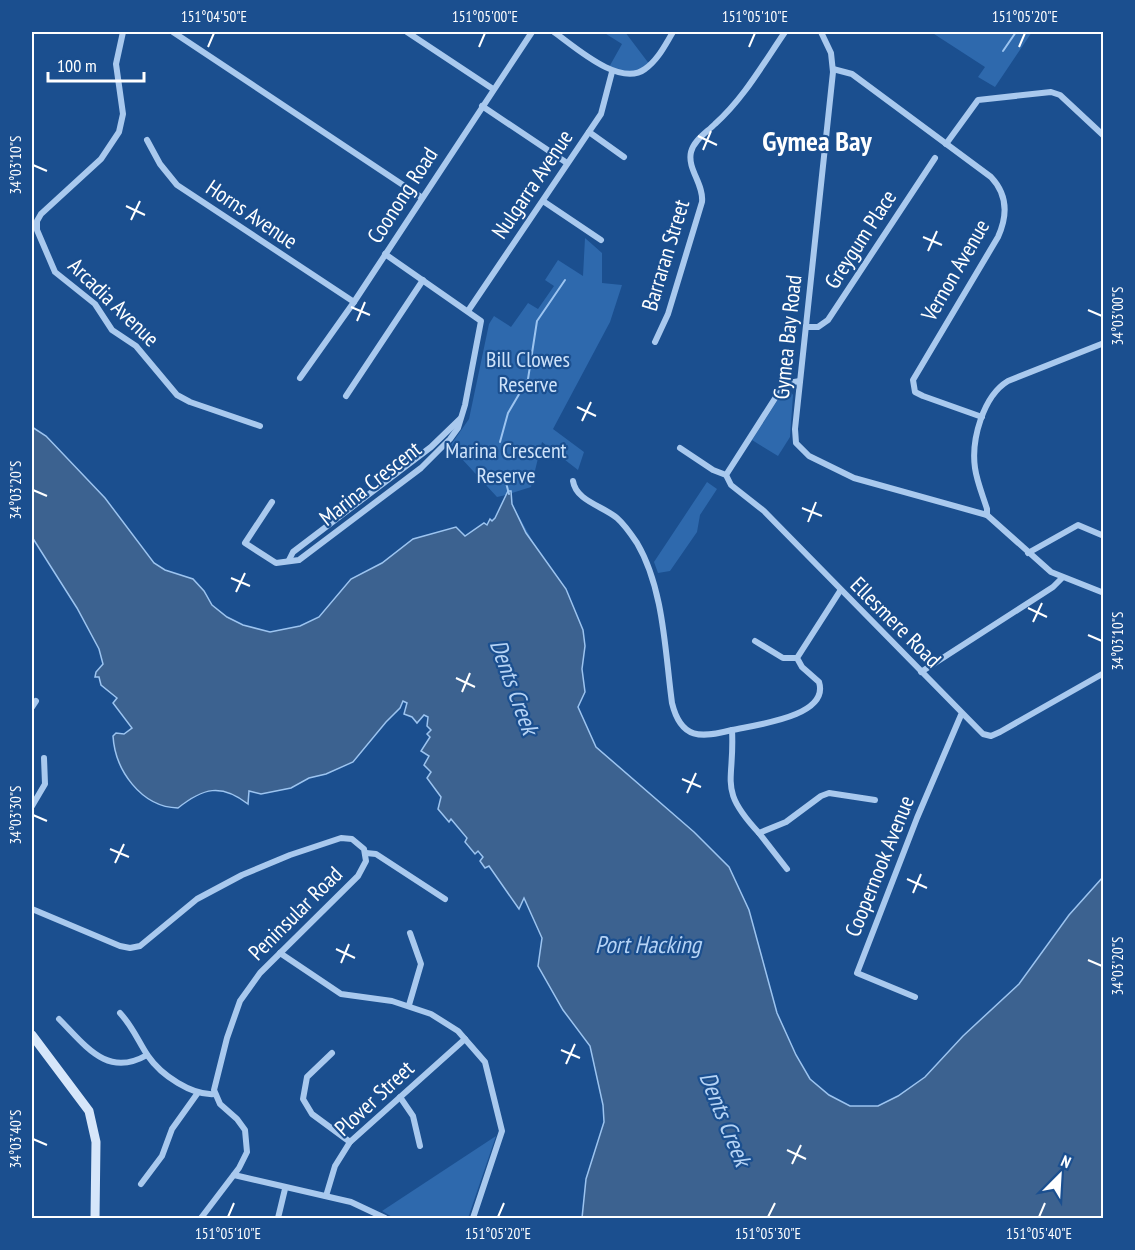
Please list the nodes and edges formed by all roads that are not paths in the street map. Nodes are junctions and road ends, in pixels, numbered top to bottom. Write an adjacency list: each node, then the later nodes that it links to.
1 (123, 32): 35 (street, Arcadia Avenue)
2 (173, 32): 20 (street)
3 (407, 32): 11 (street)
4 (532, 32): 11 (street, Coonong Road)
5 (554, 32): 10 (street)
6 (673, 32): 10 (street)
7 (785, 32): 28 (street, Barraran Street)
8 (821, 32): 9 (street, Gymea Bay Road)
9 (833, 69): 16 (street, Vernon Avenue); 27 (street, Gymea Bay Road)
10 (612, 72): 13 (street, Nulgarra Avenue)
11 (493, 89): 12 (street, Coonong Road)
12 (482, 106): 19 (street); 20 (street, Coonong Road)
13 (589, 132): 17 (street); 19 (street, Nulgarra Avenue)
14 (1104, 136): 16 (street)
15 (147, 140): 25 (street, Horns Avenue)
16 (946, 144): 33 (street, Vernon Avenue)
17 (624, 157)
18 (935, 158): 27 (street, Greygum Place)
19 (567, 163): 21 (street, Nulgarra Avenue)
20 (421, 197): 23 (street, Coonong Road)
21 (543, 201): 22 (street); 26 (street, Nulgarra Avenue)
22 (601, 240)
23 (385, 254): 24 (street, Marina Crescent); 25 (street, Coonong Road)
24 (423, 280): 26 (street, Marina Crescent); 32 (street)
25 (354, 302): 30 (street, Coonong Road)
26 (468, 311): 34 (street, Marina Crescent)
27 (806, 327): 31 (street, Gymea Bay Road)
28 (655, 342)
29 (1104, 343): 33 (street)
30 (300, 378)
31 (800, 381): 37 (street); 40 (street, Gymea Bay Road)
32 (346, 396)
33 (982, 417): 40 (street)
34 (460, 419): 43 (street, Marina Crescent); 43 (street, Marina Crescent)
35 (260, 426)
36 (680, 448): 37 (street, Ellesmere Road)
37 (726, 475): 45 (street, Ellesmere Road)
38 (573, 481): 54 (street)
39 (272, 502): 43 (street)
40 (987, 515): 42 (street)
41 (1104, 536): 42 (street)
42 (1028, 553): 44 (street)
43 (289, 560)
44 (1062, 578): 46 (street); 49 (street)
45 (840, 591): 48 (street); 49 (street, Ellesmere Road)
46 (1104, 593)
47 (755, 641): 48 (street)
48 (797, 658): 54 (street)
49 (921, 672): 53 (street, Ellesmere Road)
50 (1104, 673): 53 (street, Ellesmere Road)
51 (36, 701): 52 (street)
52 (32, 708)
53 (961, 715): 65 (street, Coopernook Avenue)
54 (732, 730): 58 (street)
55 (44, 758): 57 (street)
56 (875, 800): 58 (street)
57 (32, 806)
58 (759, 833): 60 (street)
59 (366, 853): 61 (street); 62 (street, Peninsular Road); 64 (street, Peninsular Road)
60 (786, 869)
61 (445, 899)
62 (32, 909)
63 (410, 933): 66 (street)
64 (280, 953): 66 (street); 74 (street, Peninsular Road)
65 (915, 998)
66 (410, 1005): 70 (street)
67 (120, 1013): 72 (street)
68 (59, 1019): 72 (street)
69 (32, 1035): 82 (street)
70 (465, 1039): 75 (street, Plover Street); 86 (street)
71 (332, 1053): 76 (street)
72 (147, 1055): 73 (street)
73 (197, 1094): 74 (street); 79 (street)
74 (215, 1094): 78 (street)
75 (400, 1097): 76 (street, Plover Street); 77 (street)
76 (350, 1142): 81 (street, Plover Street)
77 (420, 1146)
78 (234, 1175): 80 (street); 83 (street)
79 (141, 1184)
80 (285, 1189): 81 (street); 84 (street)
81 (326, 1196): 85 (street)
82 (95, 1218)
83 (201, 1218)
84 (278, 1218)
85 (385, 1218)
86 (473, 1218)

